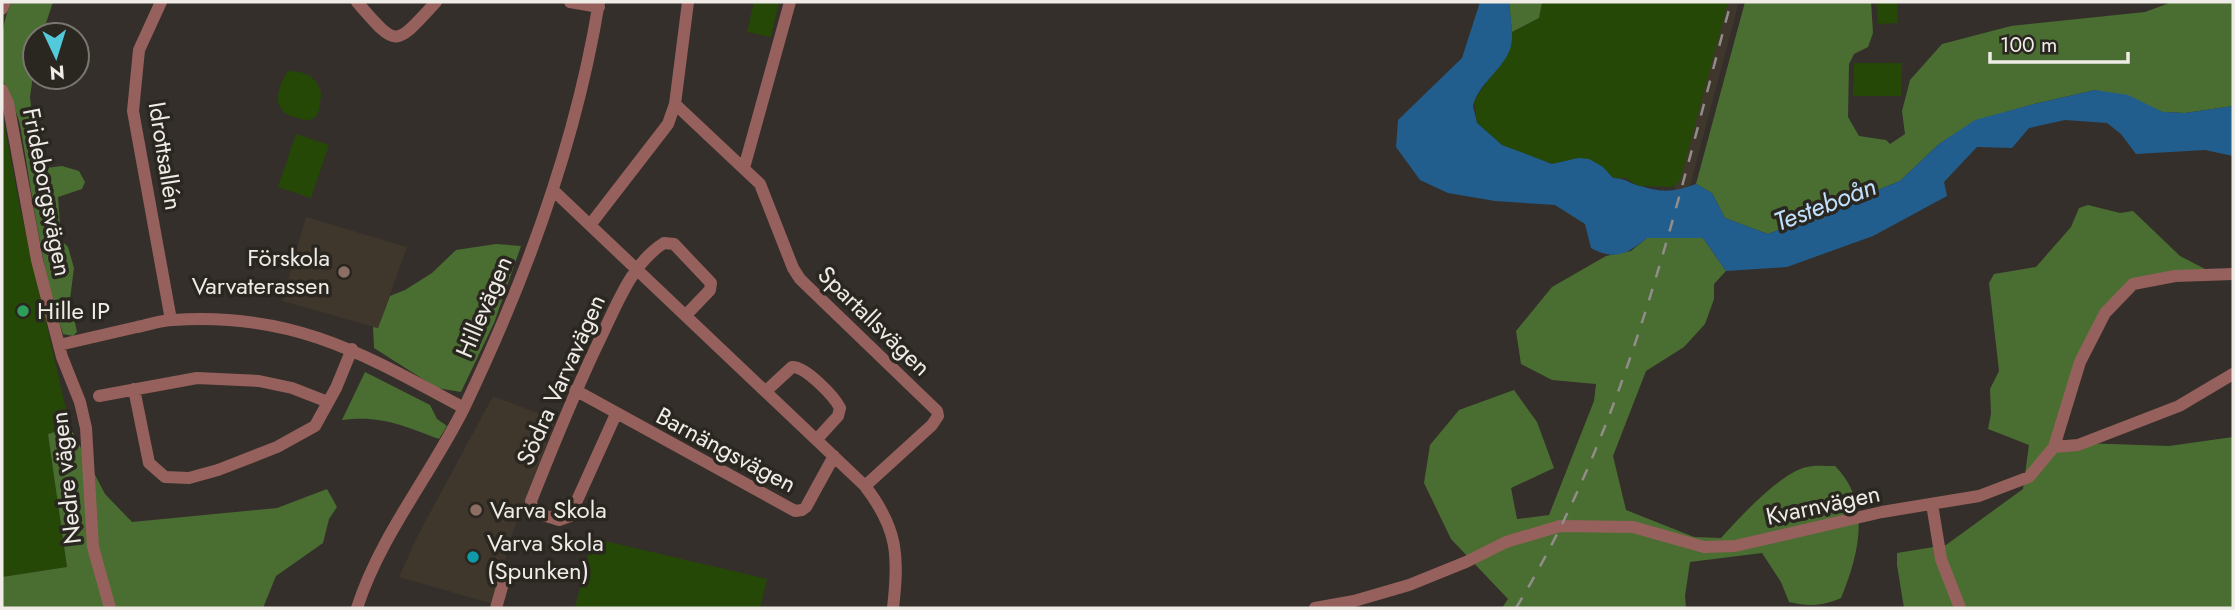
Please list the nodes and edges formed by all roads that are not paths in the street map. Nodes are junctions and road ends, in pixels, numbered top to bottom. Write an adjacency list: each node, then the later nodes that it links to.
1 (5, 2): 9 (street)
2 (161, 2): 18 (street, Idrottsallén)
3 (357, 2): 4 (street)
4 (436, 2)
5 (570, 2): 8 (street)
6 (688, 2): 11 (street)
7 (790, 2): 12 (street)
8 (599, 5): 13 (street, Hillevägen)
9 (2, 9)
10 (2, 90): 19 (street, Frideborgsvägen)
11 (675, 104): 12 (street); 14 (street)
12 (744, 168): 32 (street, Spartallsvägen)
13 (554, 191): 14 (street); 27 (street, Hillevägen)
14 (590, 225): 15 (street)
15 (638, 269): 17 (street); 17 (street, Södra Varvavägen); 23 (street, Södra Varvavägen)
16 (2233, 274): 30 (street, Kvarnvägen)
17 (686, 315): 24 (street)
18 (171, 320): 19 (street); 20 (street)
19 (59, 345): 35 (street, Nedre vägen)
20 (352, 349): 26 (street); 27 (street)
21 (2233, 374): 30 (street)
22 (134, 389): 25 (street); 26 (street); 26 (street)
23 (575, 390): 28 (street, Barnängsvägen); 28 (street, Södra Varvavägen)
24 (766, 391): 29 (street); 29 (street)
25 (99, 396)
26 (328, 402)
27 (464, 408): 36 (street, Hillevägen)
28 (616, 414): 31 (street, Barnängsvägen)
29 (817, 439): 31 (street)
30 (2053, 447): 33 (street, Kvarnvägen)
31 (834, 456): 32 (street)
32 (865, 486): 38 (street)
33 (1932, 504): 39 (street, Kvarnvägen); 40 (street)
34 (504, 580): 37 (street)
35 (110, 608)
36 (357, 608)
37 (496, 608)
38 (893, 608)
39 (1315, 608)
40 (1960, 608)

